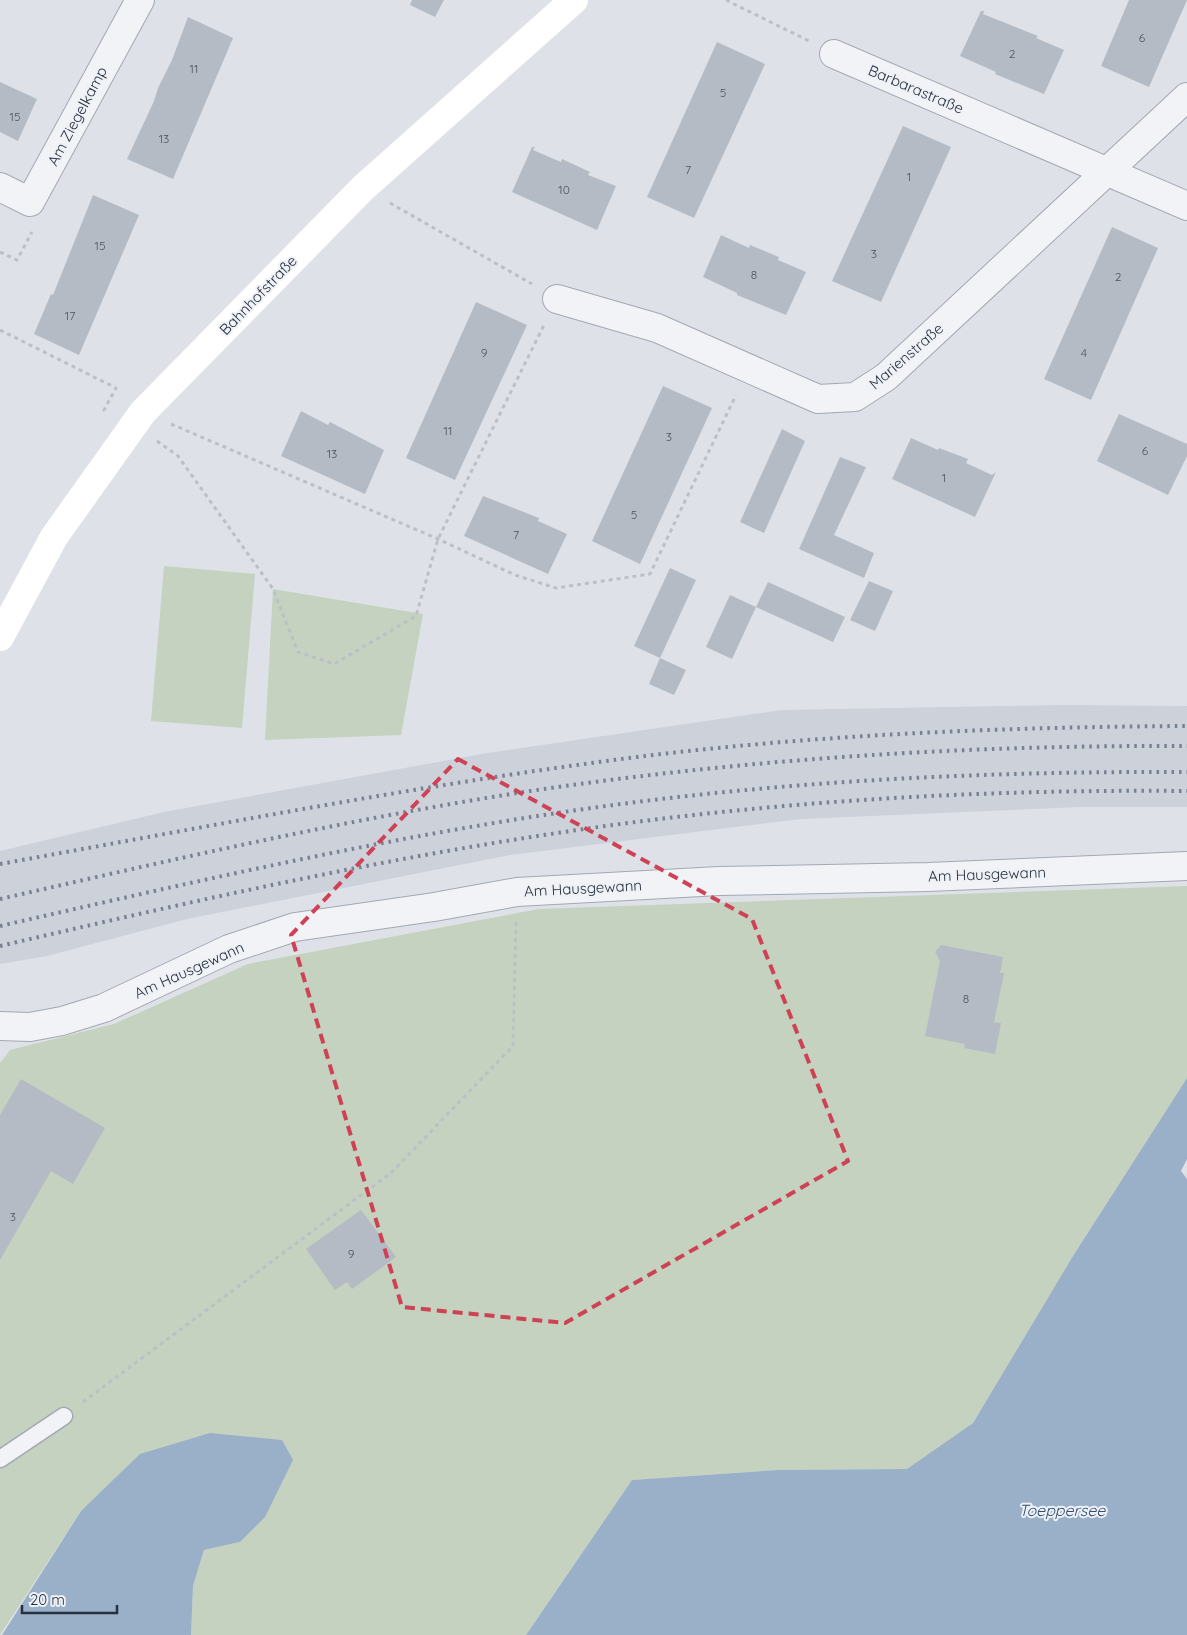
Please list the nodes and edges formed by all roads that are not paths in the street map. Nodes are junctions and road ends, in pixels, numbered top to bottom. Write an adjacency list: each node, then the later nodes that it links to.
1 (140, 0): 6 (street, Am Ziegelkamp)
2 (574, 0): 9 (main road, Bahnhofstraße)
3 (834, 54): 5 (street, Barbarastraße)
4 (1187, 97): 5 (street, Marienstraße)
5 (1108, 171): 7 (street, Barbarastraße); 8 (street, Marienstraße)
6 (0, 187)
7 (1187, 206)
8 (558, 299)
9 (0, 637)
10 (1187, 866): 11 (street, Am Hausgewann)
11 (0, 1026)
12 (64, 1416): 13 (lane)
13 (0, 1459)

